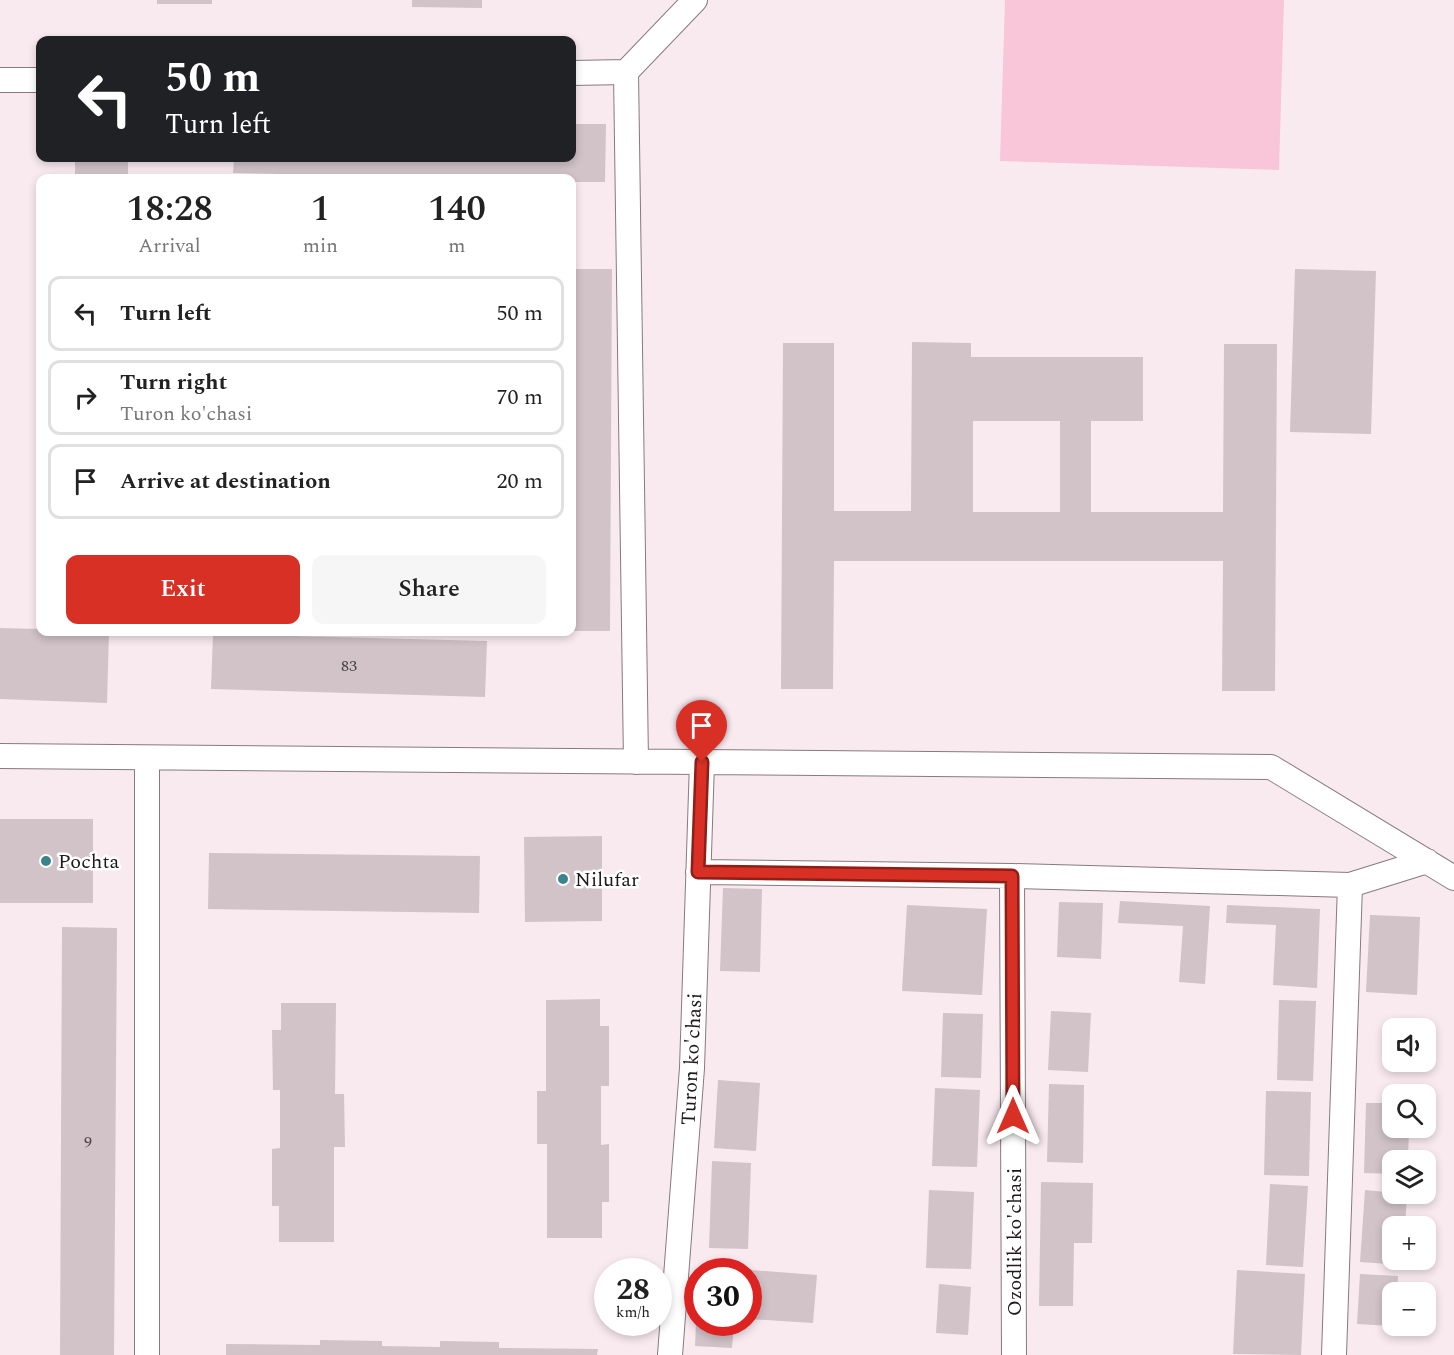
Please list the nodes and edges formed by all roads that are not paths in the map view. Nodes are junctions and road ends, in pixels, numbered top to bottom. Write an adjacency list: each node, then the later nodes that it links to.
1 (694, 0): 2 (street)
2 (626, 72): 3 (street); 8 (street)
3 (576, 73)
4 (0, 80): 5 (street)
5 (36, 80)
6 (0, 756): 7 (street)
7 (147, 758): 8 (street); 15 (street)
8 (636, 762): 9 (street)
9 (702, 762): 10 (street); 11 (street, Turon ko'chasi)
10 (1427, 861): 13 (street); 14 (street)
11 (698, 872): 12 (street); 16 (street, Turon ko'chasi)
12 (1012, 876): 14 (street); 17 (street, Ozodlik ko'chasi)
13 (1454, 878)
14 (1350, 885): 18 (street)
15 (147, 1355)
16 (670, 1355)
17 (1014, 1355)
18 (1334, 1355)

